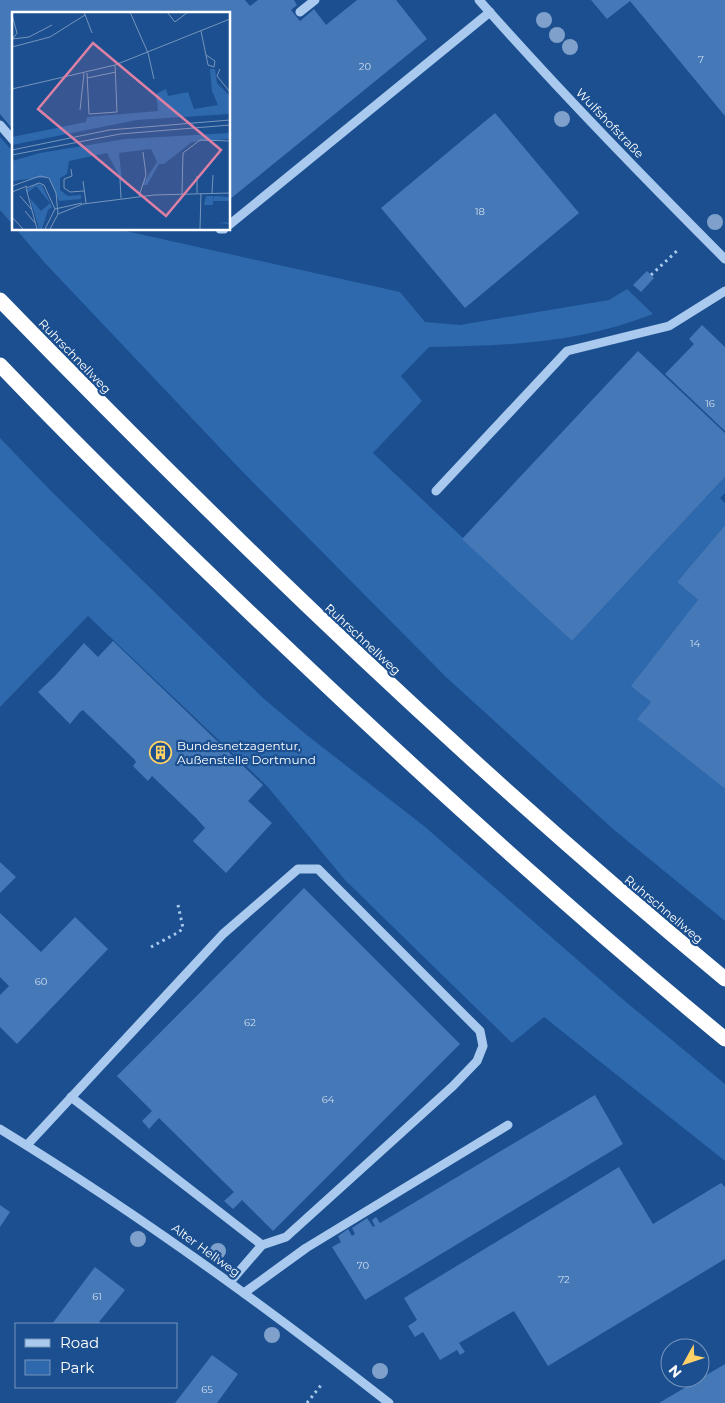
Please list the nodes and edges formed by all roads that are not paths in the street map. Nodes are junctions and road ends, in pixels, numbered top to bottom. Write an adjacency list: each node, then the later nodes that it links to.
1 (315, 0): 3 (street)
2 (479, 0): 4 (street, Wulfshofstraße)
3 (300, 12)
4 (490, 12): 7 (street); 8 (street, Wulfshofstraße)
5 (0, 125): 6 (street)
6 (12, 140)
7 (230, 224)
8 (725, 259)
9 (725, 291): 12 (street)
10 (0, 300): 13 (highway, Ruhrschnellweg)
11 (0, 366): 14 (highway)
12 (436, 491)
13 (725, 979)
14 (725, 1039)
15 (71, 1097): 18 (street); 19 (street); 19 (street)
16 (508, 1125): 21 (street)
17 (0, 1129): 18 (street, Alter Hellweg)
18 (26, 1145): 20 (street, Alter Hellweg)
19 (262, 1245): 20 (street)
20 (230, 1282): 21 (street, Alter Hellweg)
21 (244, 1293): 22 (street, Alter Hellweg)
22 (389, 1403)

